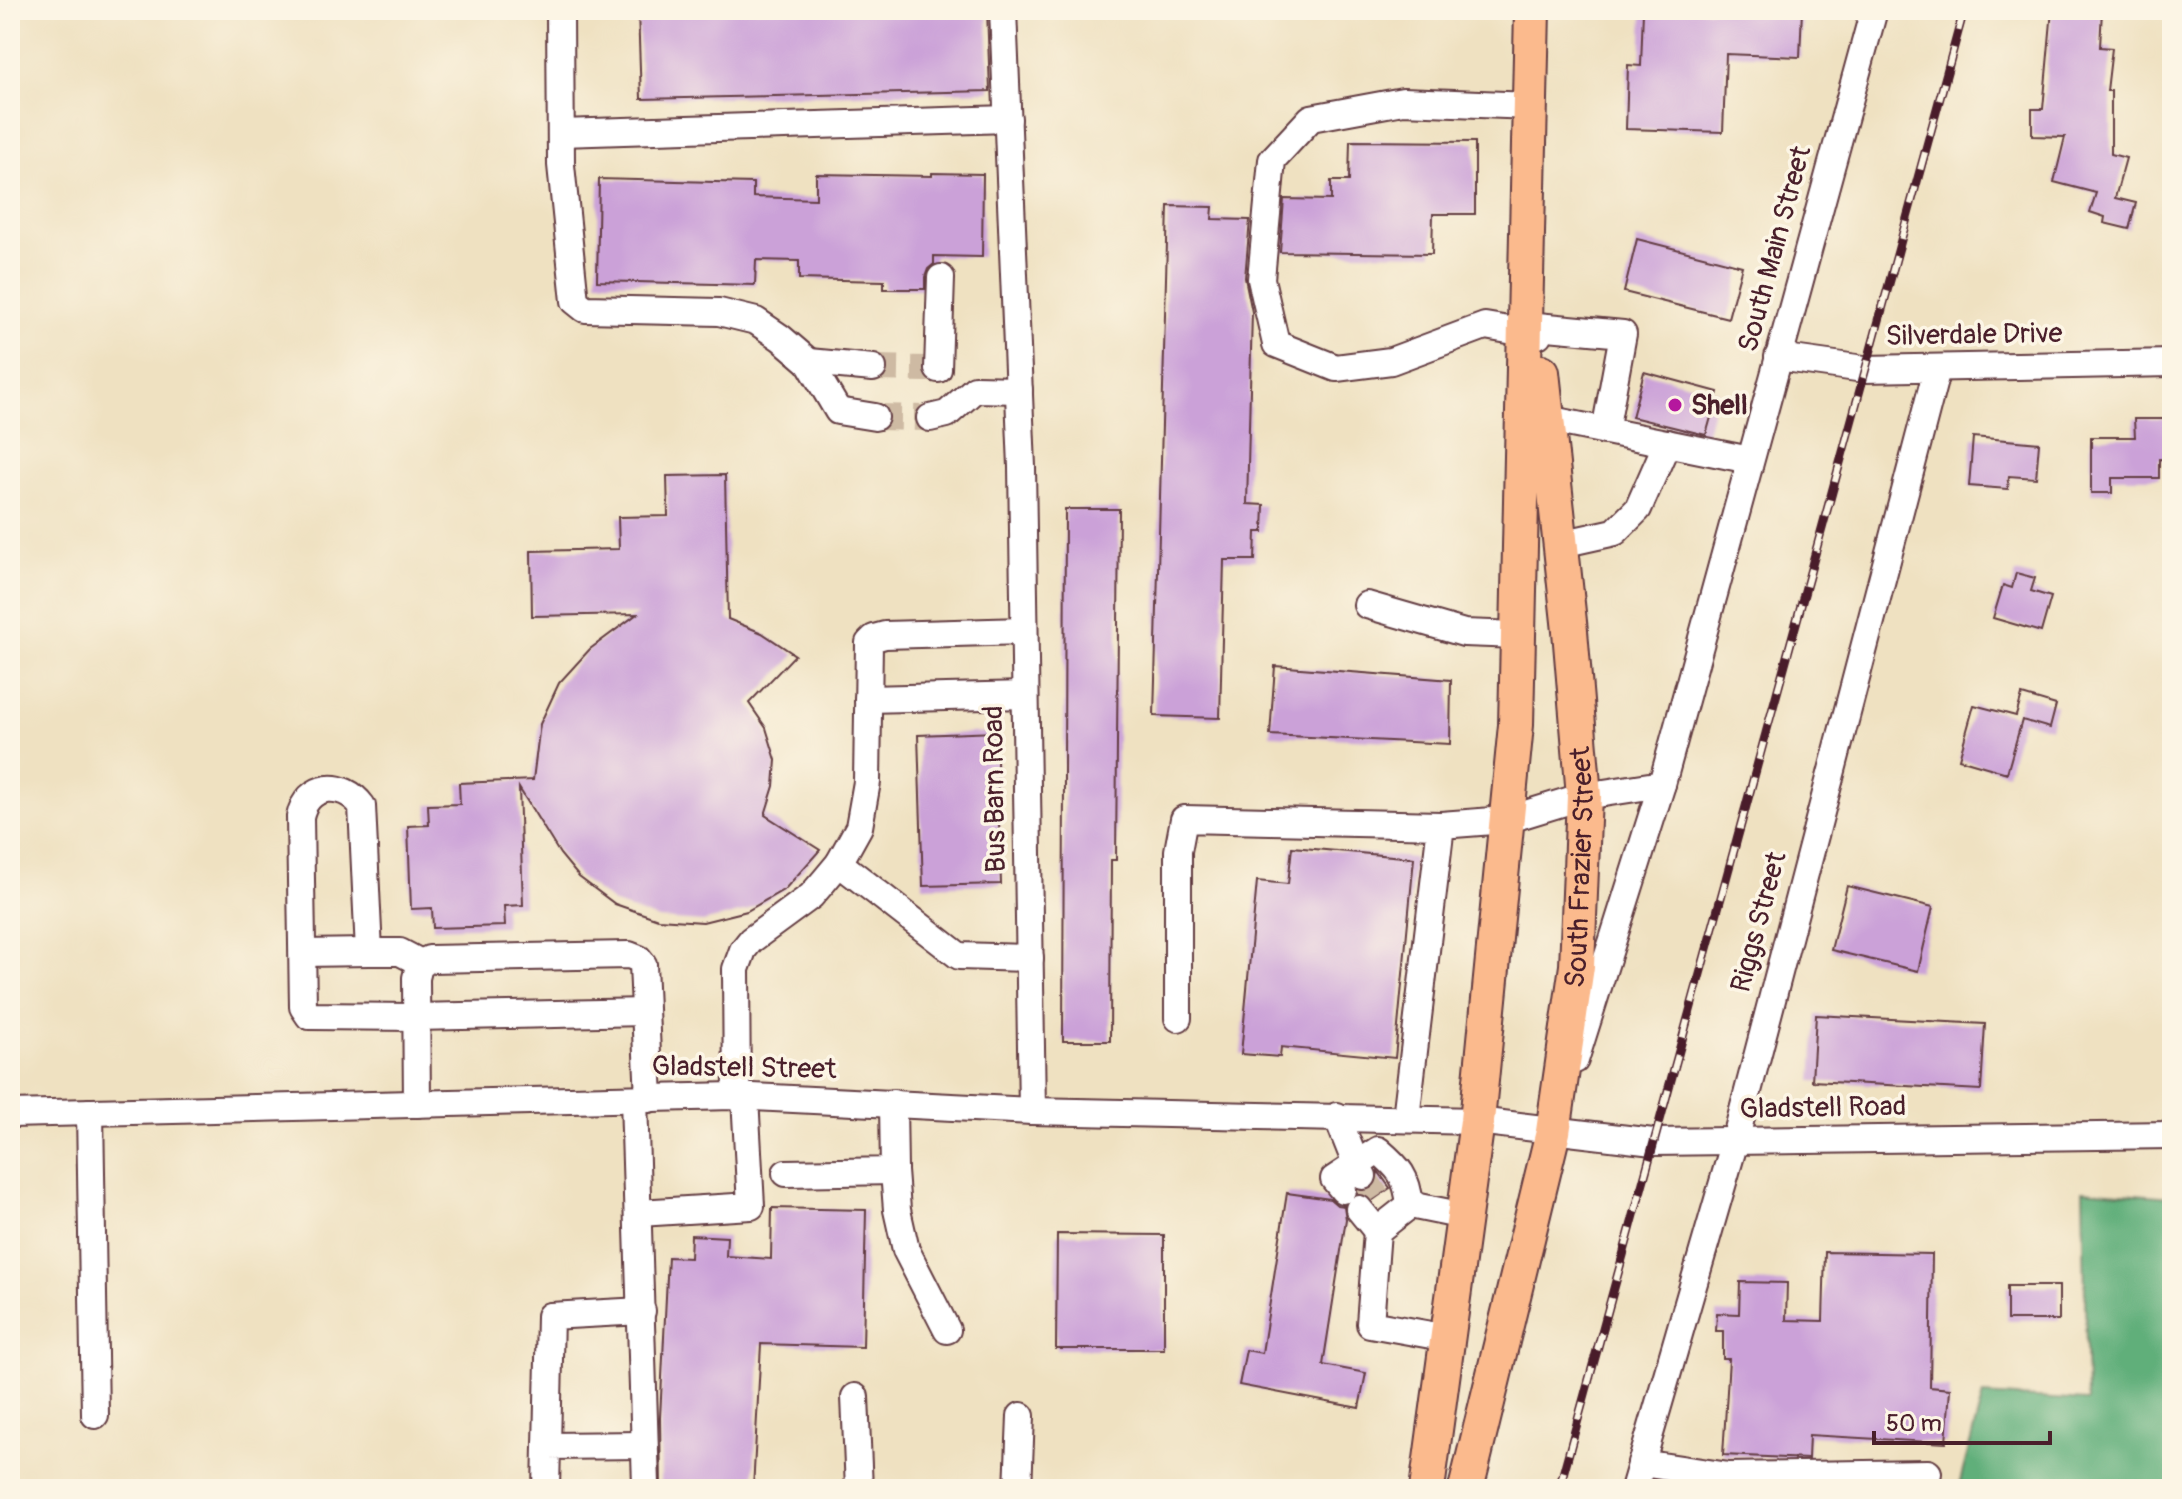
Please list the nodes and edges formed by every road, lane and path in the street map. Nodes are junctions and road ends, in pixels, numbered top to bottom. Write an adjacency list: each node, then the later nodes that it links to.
1 (560, 10): 7 (street)
2 (1003, 10): 6 (street, Bus Barn Road)
3 (1532, 10): 5 (main road, South Frazier Street)
4 (1874, 10): 10 (street, South Main Street)
5 (1531, 106): 9 (main road, South Frazier Street); 9 (street)
6 (1008, 119): 7 (street); 16 (street, Bus Barn Road)
7 (561, 133): 11 (street)
8 (941, 278): 15 (street)
9 (1533, 331): 19 (main road, South Frazier Street); 20 (street); 26 (main road, South Frazier Street)
10 (1778, 357): 14 (street, Silverdale Drive); 22 (street, South Main Street)
11 (809, 362): 13 (street); 17 (street)
12 (2172, 363): 14 (street, Silverdale Drive)
13 (873, 368)
14 (1937, 369): 53 (street, Riggs Street)
15 (975, 389): 16 (street); 18 (street)
16 (1019, 390): 25 (street, Bus Barn Road)
17 (875, 417)
18 (930, 418)
19 (1547, 419): 20 (street); 23 (main road, South Frazier Street)
20 (1605, 431): 21 (street)
21 (1667, 443): 22 (street); 23 (street)
22 (1750, 460): 29 (street, South Main Street)
23 (1561, 544): 30 (main road, South Frazier Street)
24 (1367, 605): 26 (street)
25 (1024, 631): 27 (street, Bus Barn Road); 28 (street)
26 (1518, 635): 31 (main road, South Frazier Street)
27 (1025, 695): 28 (street); 36 (street, Bus Barn Road)
28 (868, 699): 33 (street)
29 (1662, 784): 30 (street); 51 (street, South Main Street)
30 (1584, 796): 31 (street); 51 (main road, South Frazier Street)
31 (1506, 820): 32 (street); 50 (main road, South Frazier Street)
32 (1441, 825): 40 (street); 49 (street)
33 (839, 863): 36 (street); 41 (street)
34 (369, 952): 35 (street); 35 (street); 37 (street)
35 (303, 953): 39 (street)
36 (1030, 958): 45 (street, Bus Barn Road)
37 (421, 963): 38 (street); 39 (street)
38 (645, 1012): 39 (street); 42 (street)
39 (416, 1017): 44 (street)
40 (1178, 1018)
41 (741, 1097): 42 (street, Gladstell Street); 43 (street, Gladstell Street); 57 (street)
42 (641, 1099): 44 (street, Gladstell Street); 57 (street)
43 (893, 1103): 45 (street, Gladstell Street); 54 (street)
44 (417, 1104): 46 (street, Gladstell Street)
45 (1032, 1111): 48 (street, Gladstell Street)
46 (90, 1112): 47 (street, Gladstell Street); 63 (street)
47 (10, 1114)
48 (1337, 1116): 49 (street, Gladstell Street); 56 (street)
49 (1406, 1118): 50 (street, Gladstell Street)
50 (1477, 1121): 51 (street, Gladstell Road); 58 (main road, South Frazier Street)
51 (1553, 1132): 53 (street, Gladstell Road); 74 (main road, South Frazier Street)
52 (2172, 1135): 53 (street, Gladstell Road)
53 (1735, 1141): 67 (street, Riggs Street)
54 (894, 1171): 55 (street); 60 (street)
55 (786, 1173)
56 (1372, 1199): 58 (street); 61 (street)
57 (639, 1213): 59 (street)
58 (1464, 1216): 61 (main road, South Frazier Street)
59 (642, 1311): 65 (street); 66 (street)
60 (947, 1330)
61 (1448, 1338): 73 (main road, South Frazier Street)
62 (855, 1397): 71 (street)
63 (95, 1415)
64 (1021, 1416): 72 (street)
65 (644, 1445): 66 (street); 69 (street)
66 (547, 1446): 70 (street)
67 (1641, 1463): 68 (street); 75 (street, Riggs Street)
68 (1928, 1473)
69 (646, 1485)
70 (546, 1489)
71 (859, 1489)
72 (1018, 1489)
73 (1427, 1489)
74 (1466, 1489)
75 (1634, 1489)

